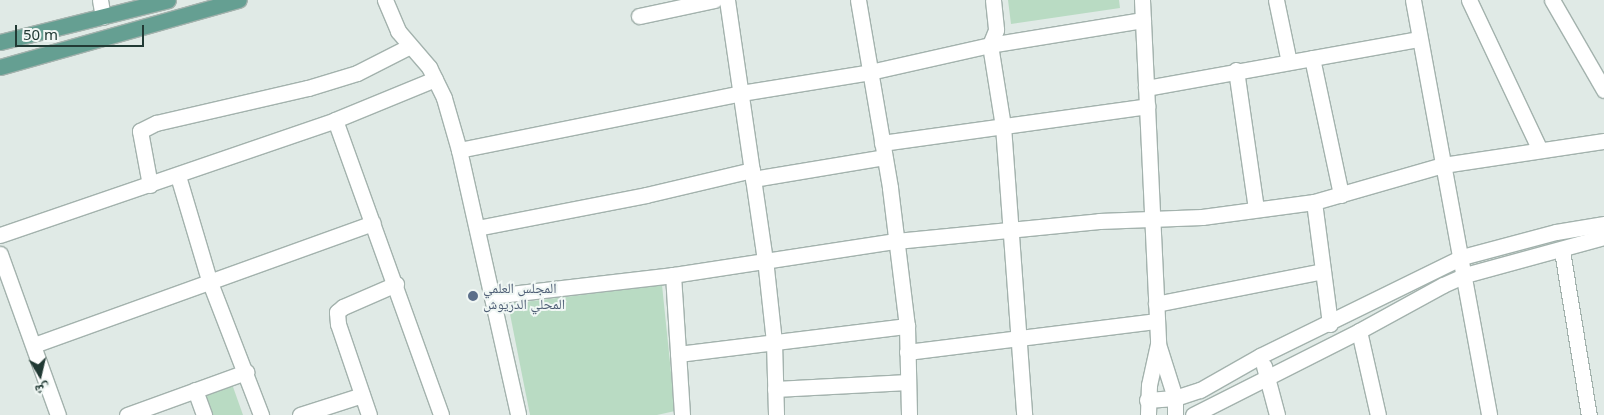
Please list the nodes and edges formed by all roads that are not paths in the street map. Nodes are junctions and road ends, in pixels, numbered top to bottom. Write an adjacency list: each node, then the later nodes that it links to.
1 (100, 0): 15 (street)
2 (168, 0): 15 (main road)
3 (239, 0): 23 (main road)
4 (384, 0): 20 (street)
5 (714, 0): 14 (street)
6 (727, 0): 29 (street)
7 (858, 0): 25 (street)
8 (993, 0): 19 (street)
9 (1142, 0): 16 (street)
10 (1276, 0): 22 (street)
11 (1413, 0): 17 (street)
12 (1469, 0): 34 (street)
13 (1552, 0): 28 (street)
14 (639, 16)
15 (103, 17): 18 (main road)
16 (1143, 20): 19 (street); 27 (street)
17 (1419, 38): 21 (street); 37 (street)
18 (0, 42)
19 (990, 45): 25 (street); 32 (street)
20 (410, 46): 26 (street); 40 (street)
21 (1312, 58): 22 (street); 41 (street)
22 (1289, 62): 24 (street)
23 (0, 67)
24 (1236, 70): 27 (street); 43 (street)
25 (870, 72): 29 (street); 36 (street)
26 (435, 79): 31 (street); 35 (street)
27 (1146, 88): 30 (street)
28 (1604, 90)
29 (741, 94): 35 (street); 38 (street)
30 (1147, 106): 32 (street); 44 (street)
31 (335, 120): 39 (street); 45 (street)
32 (1003, 126): 36 (street); 47 (street)
33 (1604, 140): 34 (street)
34 (1539, 148): 37 (street)
35 (459, 150): 46 (street)
36 (883, 150): 38 (street); 50 (street)
37 (1443, 165): 41 (street); 53 (street)
38 (752, 175): 46 (street); 54 (street)
39 (178, 176): 40 (street); 58 (street)
40 (150, 185): 49 (street)
41 (1341, 195): 42 (street)
42 (1314, 202): 43 (street); 55 (street)
43 (1256, 210): 44 (street)
44 (1152, 219): 47 (street); 61 (street)
45 (373, 223): 58 (street); 59 (street)
46 (477, 228): 60 (street)
47 (1011, 228): 50 (street); 66 (street)
48 (1603, 232): 51 (street); 53 (street)
49 (0, 234)
50 (896, 241): 54 (street); 64 (street)
51 (1562, 251): 57 (street); 98 (street)
52 (0, 254): 69 (street)
53 (1462, 257): 57 (street); 63 (street)
54 (765, 259): 56 (street); 67 (street)
55 (1323, 271): 61 (street); 63 (street)
56 (673, 275): 60 (street); 71 (street)
57 (1465, 275): 65 (street); 97 (street)
58 (209, 280): 69 (street); 73 (street)
59 (396, 284): 78 (street); 87 (street)
60 (492, 296): 88 (street)
61 (1156, 304): 62 (street)
62 (1157, 321): 66 (street); 68 (street)
63 (1330, 324): 72 (street)
64 (907, 326): 67 (street); 70 (street)
65 (1359, 332): 74 (street); 96 (street)
66 (1020, 338): 70 (street); 92 (street)
67 (774, 342): 71 (street); 76 (street)
68 (1158, 344): 79 (street); 80 (street)
69 (34, 345): 81 (street)
70 (907, 352): 75 (street)
71 (678, 354): 89 (street)
72 (1260, 356): 74 (street); 79 (street)
73 (246, 372): 77 (street); 84 (street)
74 (1268, 375): 94 (street); 95 (street)
75 (908, 382): 76 (street); 91 (street)
76 (775, 389): 90 (street)
77 (195, 390): 82 (street); 83 (street)
78 (362, 395): 85 (street); 86 (street)
79 (1175, 398): 80 (street); 93 (street)
80 (1148, 407)
81 (58, 415)
82 (127, 415)
83 (204, 415)
84 (261, 415)
85 (300, 415)
86 (369, 415)
87 (441, 415)
88 (518, 415)
89 (682, 415)
90 (776, 415)
91 (909, 415)
92 (1024, 415)
93 (1175, 415)
94 (1193, 415)
95 (1277, 415)
96 (1378, 415)
97 (1489, 415)
98 (1589, 415)

